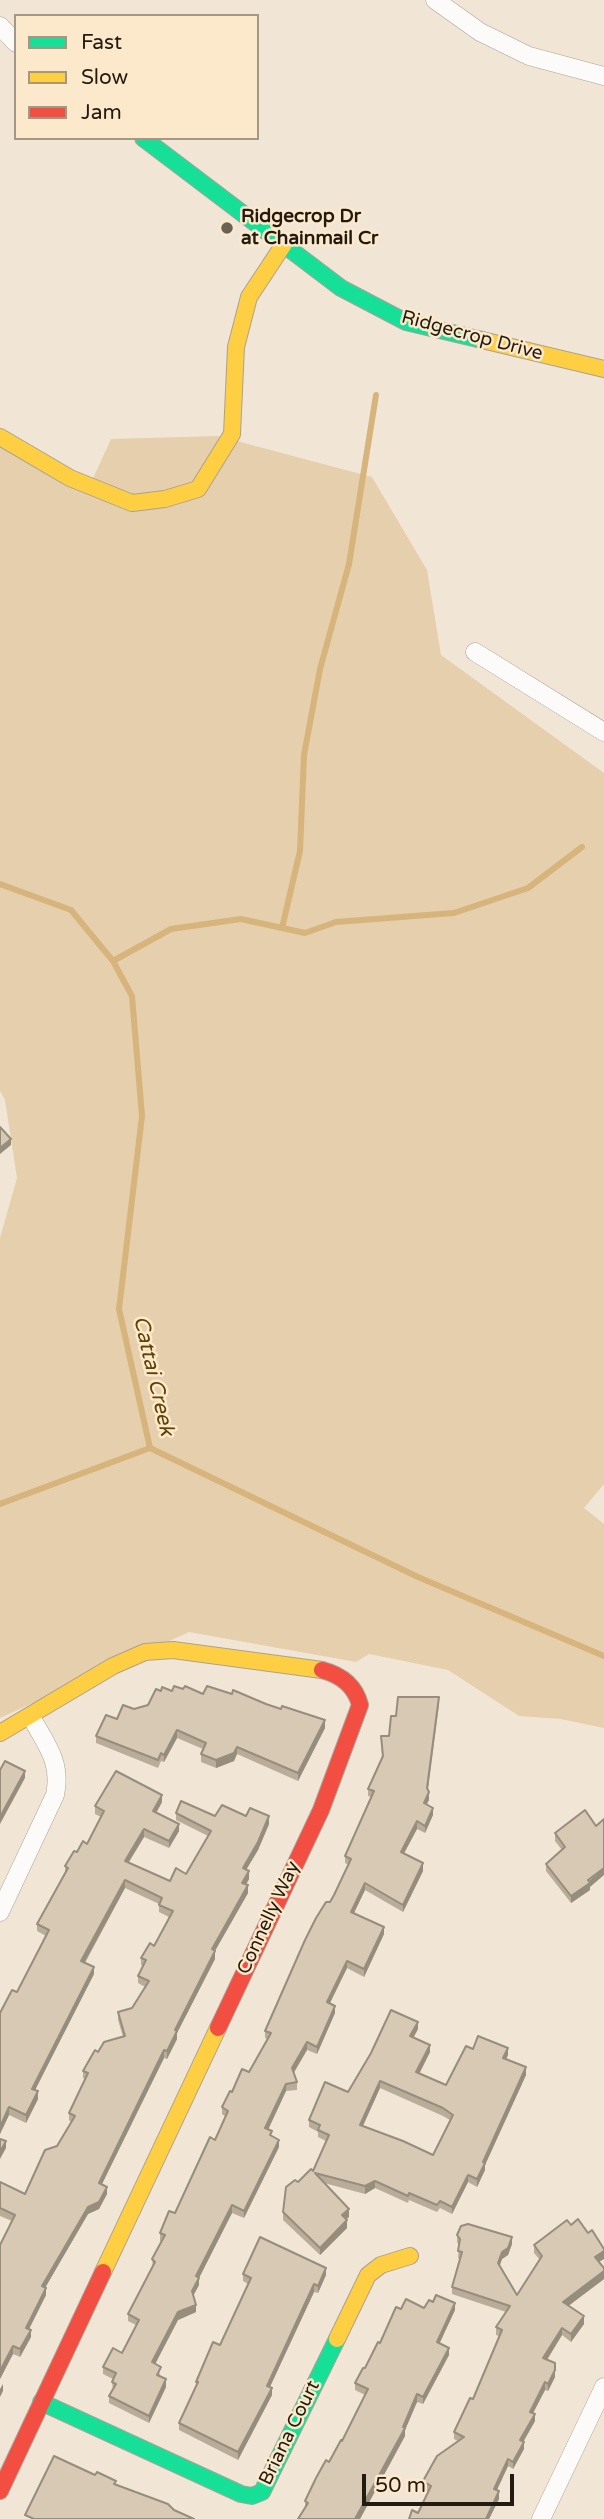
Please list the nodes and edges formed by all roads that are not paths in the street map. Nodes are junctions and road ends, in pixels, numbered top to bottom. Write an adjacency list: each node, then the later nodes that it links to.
1 (435, 0): 4 (street)
2 (0, 26): 3 (street)
3 (14, 41)
4 (604, 76)
5 (146, 140): 6 (street, Ridgecrop Drive)
6 (284, 244): 7 (street, Ridgecrop Drive); 8 (street)
7 (604, 369)
8 (0, 437)
9 (475, 652): 10 (street)
10 (604, 732)
11 (31, 1717): 12 (street, Connelly Way); 13 (street); 16 (street, Connelly Way)
12 (0, 1734)
13 (0, 1912)
14 (410, 2256): 16 (street, Briana Court)
15 (604, 2387): 18 (street)
16 (41, 2402): 17 (street, Connelly Way)
17 (0, 2491)
18 (546, 2518)

